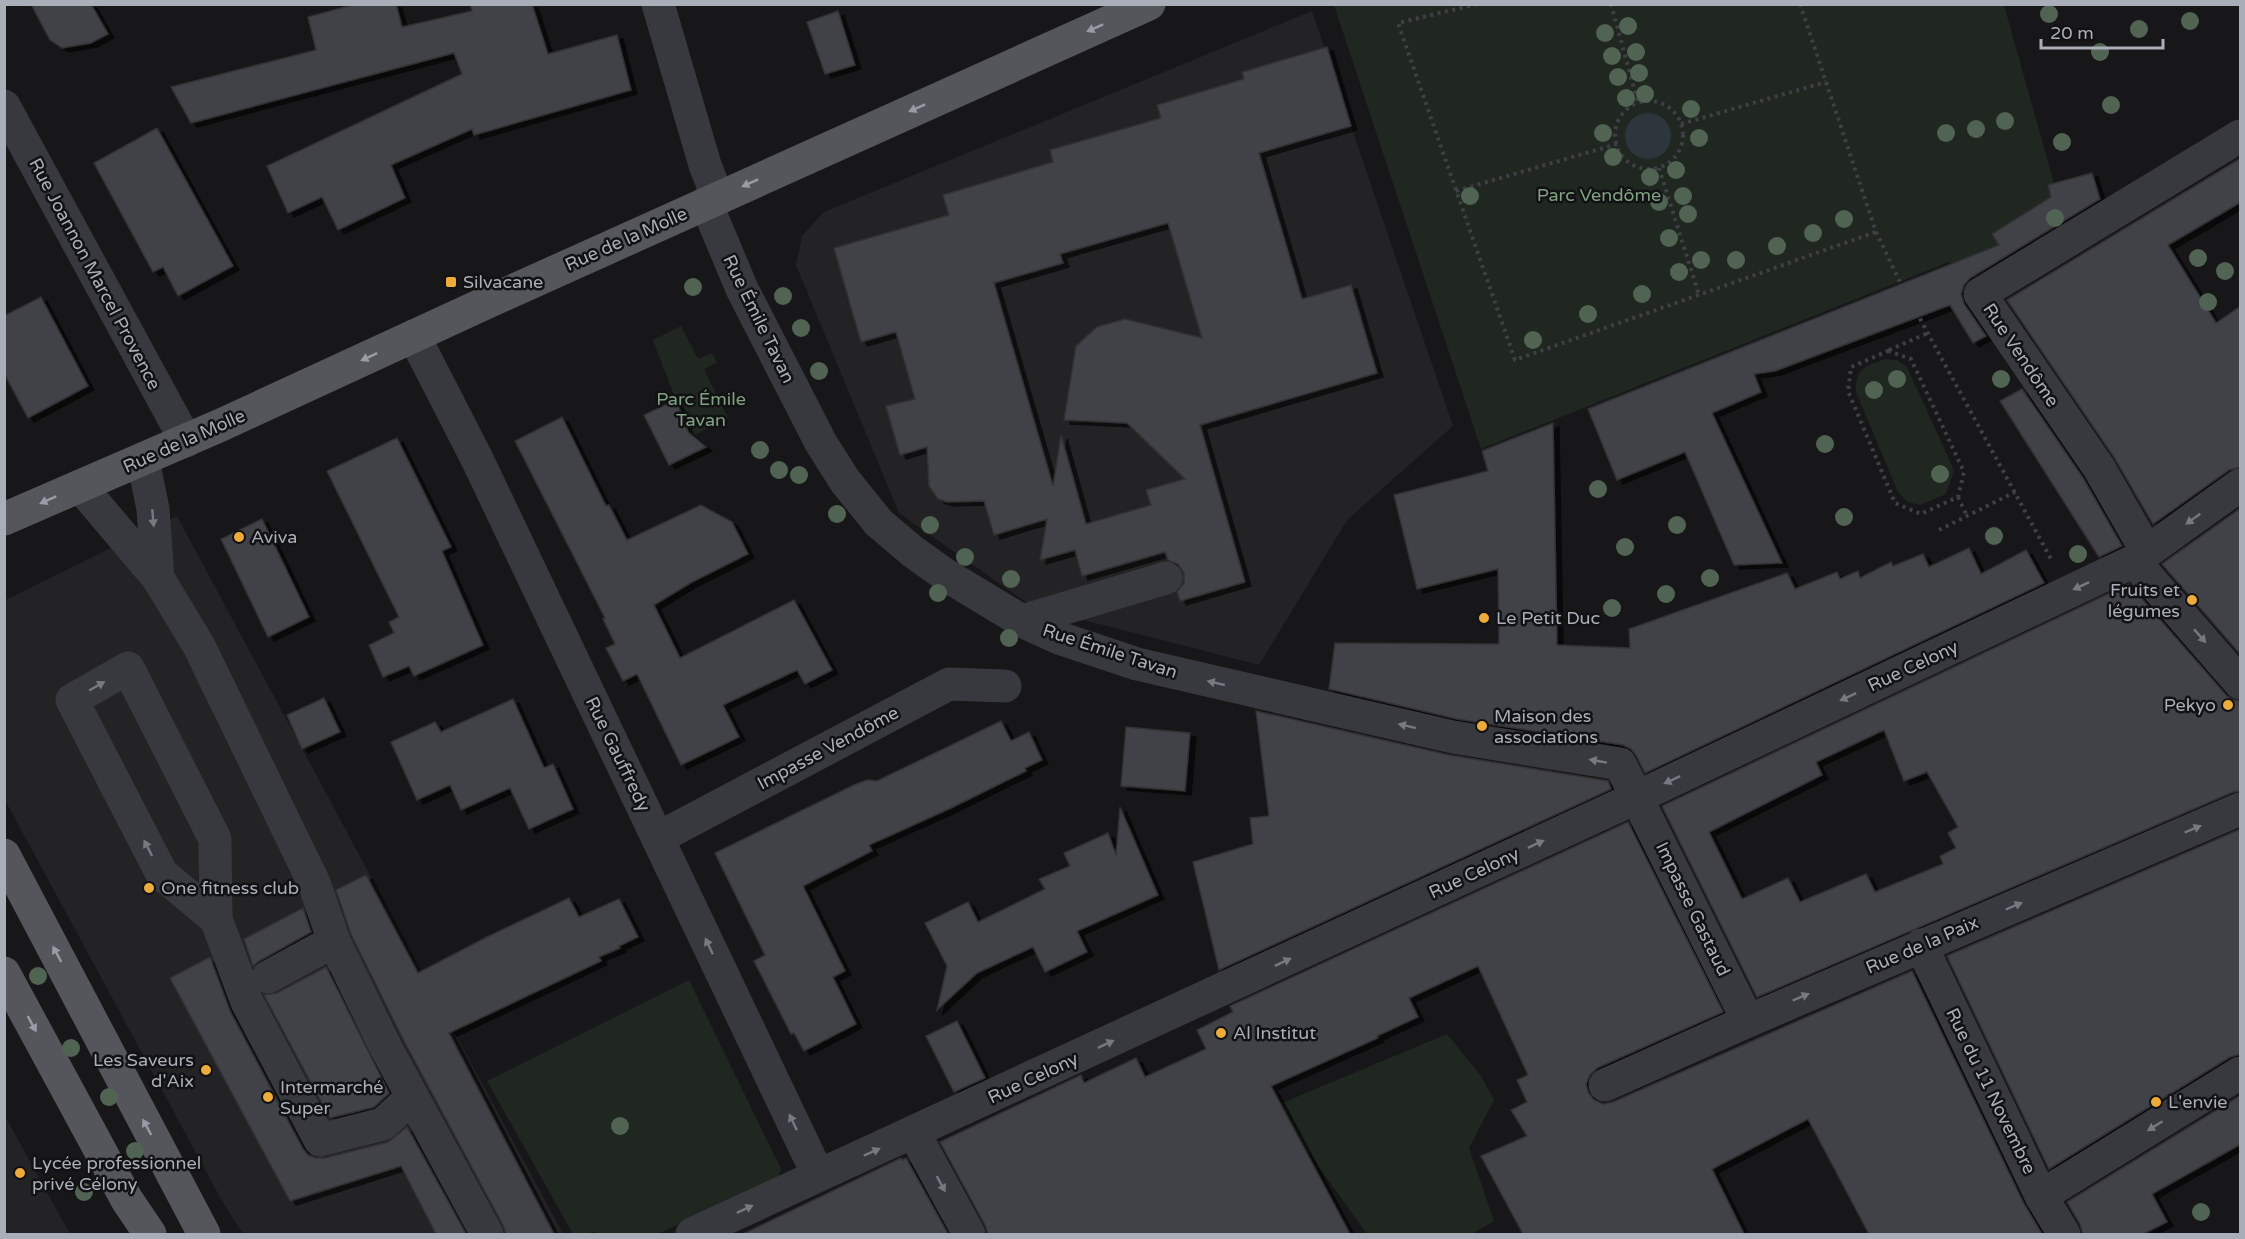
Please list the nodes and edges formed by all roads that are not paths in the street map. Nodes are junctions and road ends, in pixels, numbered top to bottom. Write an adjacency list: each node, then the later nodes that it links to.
1 (658, 4): 5 (street, Rue Émile Tavan)
2 (1149, 4): 5 (main road, Rue de la Molle, one-way to 5)
3 (4, 106): 7 (street, Rue Joannon Marcel Provence)
4 (2241, 136): 12 (street, Rue Vendôme)
5 (712, 200): 6 (main road, Rue de la Molle); 15 (street, Rue Émile Tavan)
6 (414, 336): 7 (main road, Rue de la Molle, one-way to 7); 20 (street, Rue Gauffredy)
7 (186, 441): 8 (main road, Rue de la Molle)
8 (143, 460): 10 (main road, Rue de la Molle); 13 (street, one-way to 13)
9 (2241, 485): 12 (street, Rue Celony, one-way to 12)
10 (80, 486): 11 (main road, Rue de la Molle, one-way to 11); 13 (street)
11 (4, 519)
12 (2140, 556): 16 (street, one-way to 16); 18 (street, Rue Celony, one-way to 18)
13 (158, 578): 23 (street)
14 (1166, 578): 15 (street)
15 (1022, 621): 18 (street, Rue Émile Tavan, one-way to 15)
16 (2241, 683)
17 (1005, 686): 20 (street, Impasse Vendôme)
18 (1638, 796): 27 (street, Impasse Gastaud); 31 (street, Rue Celony, one-way to 18)
19 (2241, 809): 24 (street, Rue de la Paix, one-way to 19)
20 (658, 838): 32 (street, Rue Gauffredy, one-way to 20)
21 (4, 855): 37 (main road, one-way to 21)
22 (216, 919): 22 (street, one-way to 22); 30 (street)
23 (334, 941): 26 (street); 30 (street)
24 (1921, 945): 27 (street, Rue de la Paix, one-way to 24); 33 (street, Rue du 11 Novembre)
25 (4, 973): 34 (main road, one-way to 34)
26 (268, 977)
27 (1748, 1021): 29 (street, Rue de la Paix)
28 (2241, 1073): 33 (street, one-way to 33)
29 (1605, 1085)
30 (412, 1097): 38 (street)
31 (914, 1133): 32 (street, Rue Celony, one-way to 31); 40 (street, one-way to 40)
32 (818, 1175): 39 (street, Rue Celony, one-way to 32)
33 (2041, 1196): 41 (street, Rue du 11 Novembre)
34 (127, 1200): 35 (main road); 36 (main road)
35 (136, 1234)
36 (150, 1234)
37 (204, 1234)
38 (487, 1234)
39 (692, 1234)
40 (969, 1234)
41 (2064, 1234)

